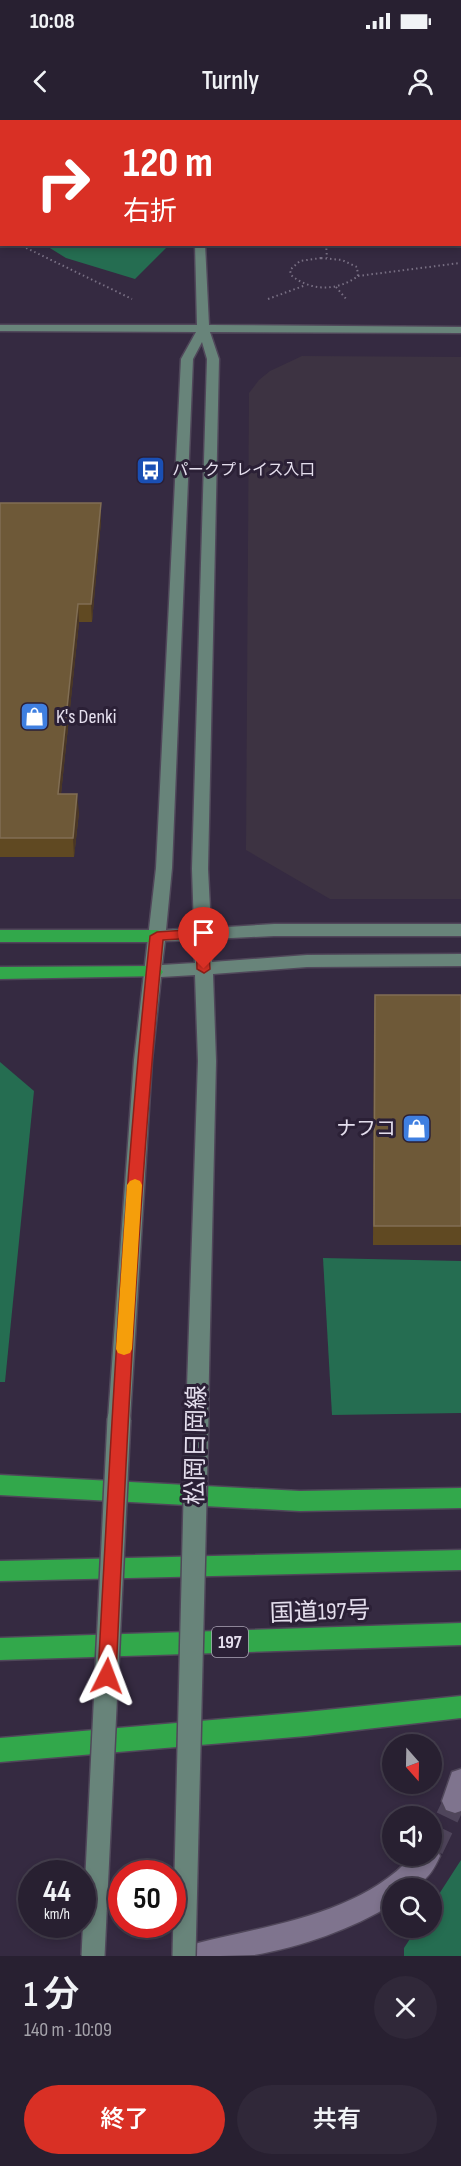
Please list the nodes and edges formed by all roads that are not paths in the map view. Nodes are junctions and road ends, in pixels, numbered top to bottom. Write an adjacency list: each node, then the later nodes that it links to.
1 (200, 246): 3 (street)
2 (0, 328): 3 (street)
3 (202, 329): 4 (street); 6 (street, 松岡日岡線); 8 (street)
4 (461, 330)
5 (461, 930): 6 (street)
6 (202, 934): 8 (street); 10 (street, 松岡日岡線)
7 (0, 936): 8 (highway)
8 (157, 936): 11 (street)
9 (461, 960): 10 (street)
10 (204, 969): 11 (street); 25 (street, 松岡日岡線, bridge)
11 (154, 972): 12 (highway); 24 (street, bridge)
12 (0, 973)
13 (0, 1485): 14 (highway)
14 (461, 1498)
15 (461, 1560): 16 (highway)
16 (0, 1571)
17 (461, 1634): 18 (highway, 国道197号 / 197)
18 (0, 1649)
19 (460, 1709): 20 (highway)
20 (0, 1750)
21 (420, 1866): 22 (street)
22 (405, 1878)
23 (382, 1896): 26 (street)
24 (93, 1956)
25 (184, 1956)
26 (198, 1956)

